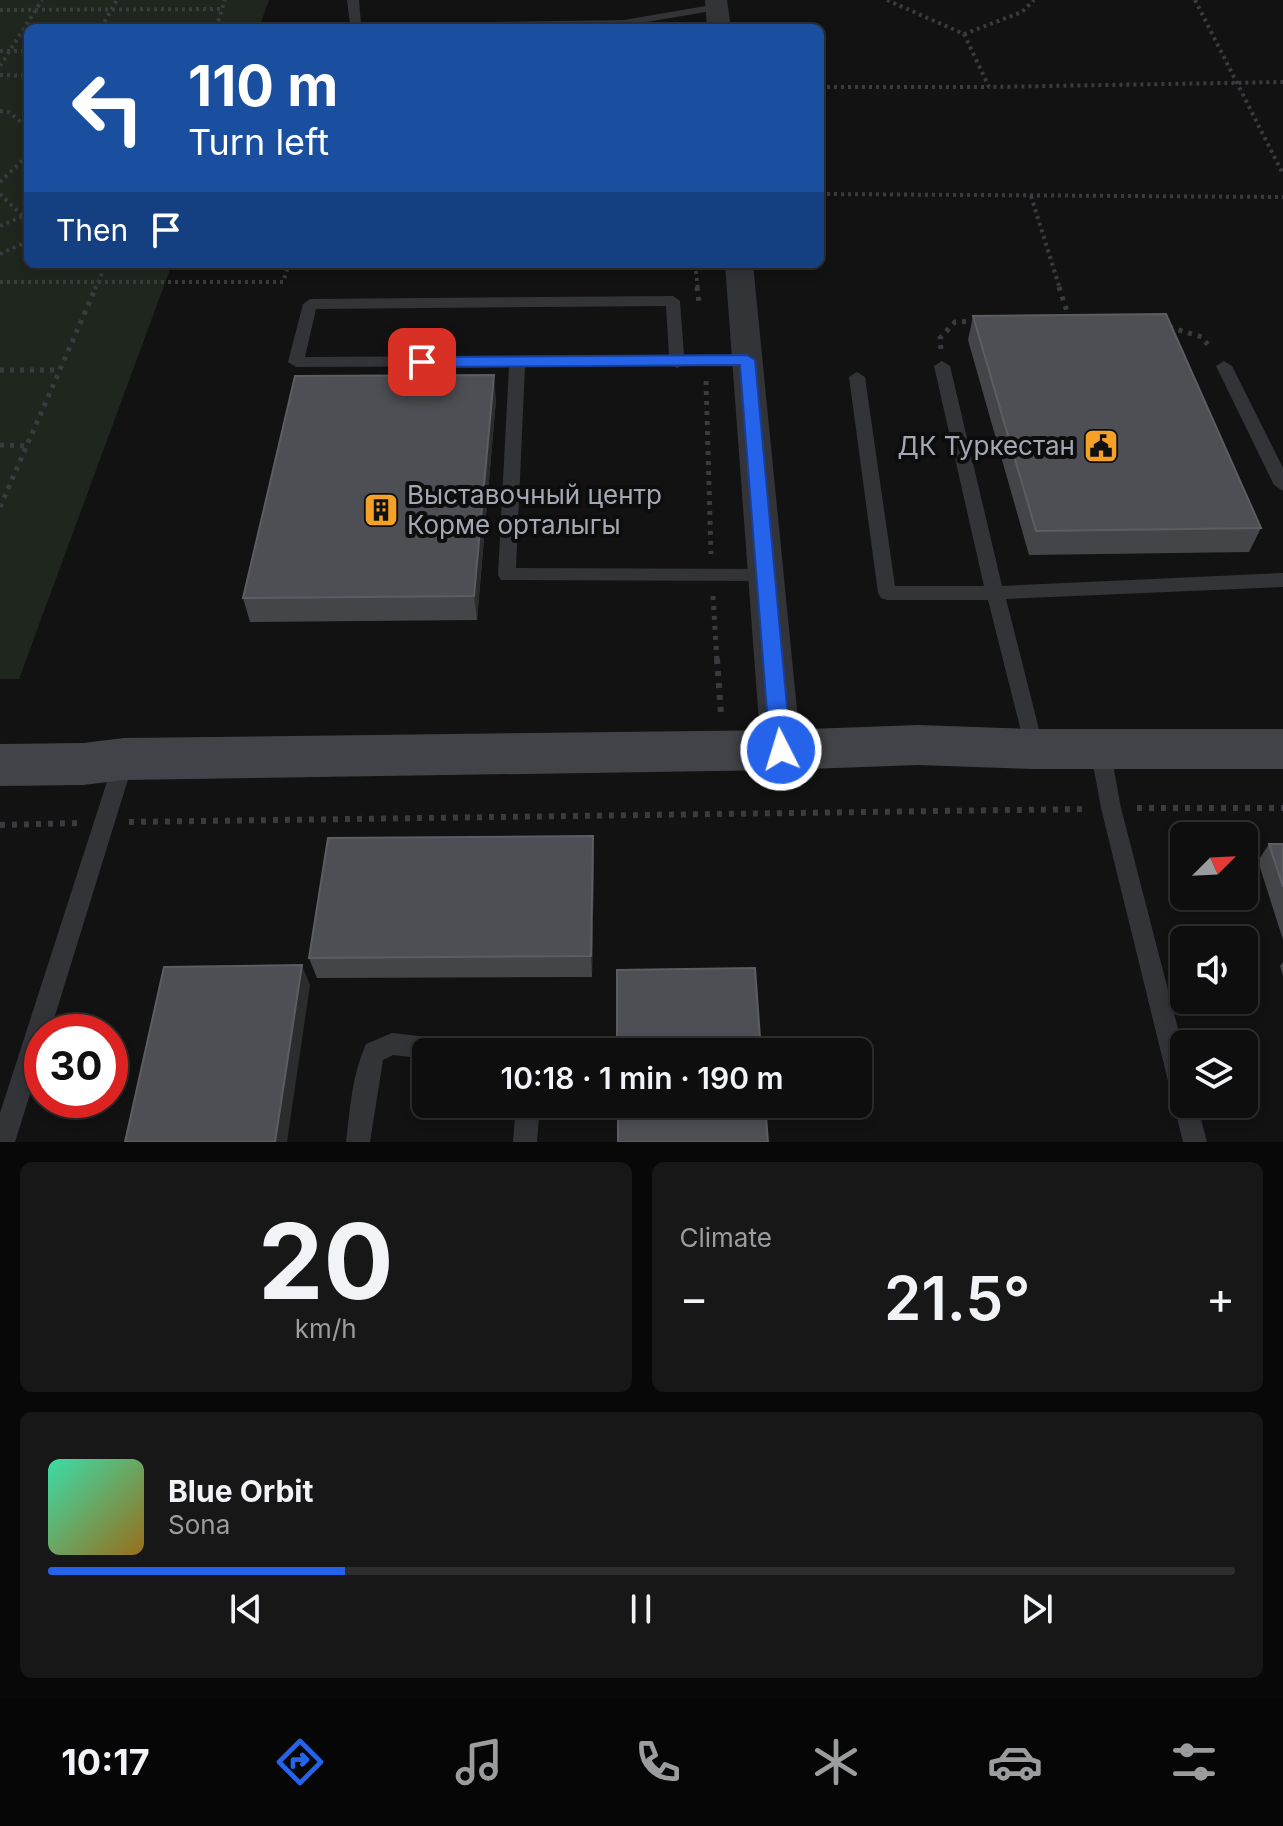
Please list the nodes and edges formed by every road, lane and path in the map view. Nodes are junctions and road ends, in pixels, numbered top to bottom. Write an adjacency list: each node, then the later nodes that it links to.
1 (42, 0): 11 (path)
2 (117, 0): 8 (path)
3 (225, 0): 9 (path)
4 (353, 0): 16 (lane)
5 (887, 0): 19 (path)
6 (1034, 0): 19 (path)
7 (1195, 0): 26 (path)
8 (112, 8): 9 (path); 11 (path); 14 (path)
9 (221, 9): 15 (path)
10 (0, 10): 11 (path)
11 (38, 10): 13 (path)
12 (717, 12): 17 (lane)
13 (29, 24)
14 (103, 24)
15 (217, 24)
16 (356, 24)
17 (557, 24)
18 (24, 32): 21 (path)
19 (964, 34): 29 (path)
20 (0, 51): 21 (path)
21 (12, 51): 22 (path); 23 (path)
22 (24, 51)
23 (0, 66)
24 (0, 75): 25 (path)
25 (24, 76)
26 (1236, 82): 27 (path); 29 (path); 35 (path)
27 (1283, 82)
28 (824, 87): 29 (path)
29 (989, 87)
30 (0, 111): 32 (path)
31 (24, 118): 32 (path)
32 (18, 120): 33 (path)
33 (24, 126)
34 (24, 160): 36 (path)
35 (1283, 174)
36 (0, 182)
37 (0, 194): 41 (path)
38 (824, 194): 39 (path)
39 (1031, 196): 40 (path); 52 (path)
40 (1283, 197)
41 (24, 214)
42 (24, 215): 43 (path)
43 (0, 226)
44 (24, 243): 45 (path)
45 (0, 254)
46 (104, 268): 50 (path)
47 (288, 268): 50 (path)
48 (695, 268): 59 (path)
49 (739, 268): 57 (street)
50 (98, 281): 51 (path); 64 (path)
51 (0, 282)
52 (1069, 318): 53 (path); 54 (path)
53 (1055, 319)
54 (1084, 319)
55 (984, 321): 61 (path)
56 (1156, 323): 62 (path)
57 (747, 360): 59 (lane); 71 (street)
58 (517, 362): 60 (lane); 60 (lane); 70 (lane)
59 (705, 362): 60 (lane); 70 (path)
60 (677, 363)
61 (942, 366): 73 (lane)
62 (1224, 366): 68 (lane)
63 (0, 370): 64 (path)
64 (60, 370): 67 (path)
65 (857, 377): 73 (lane)
66 (0, 445): 67 (path)
67 (27, 446): 69 (path)
68 (1283, 485)
69 (0, 507)
70 (712, 576): 71 (lane); 78 (path)
71 (766, 576): 77 (street)
72 (1283, 580): 73 (lane)
73 (995, 593): 75 (lane)
74 (1100, 748): 75 (street); 76 (street); 81 (lane)
75 (1034, 749): 77 (street)
76 (1283, 749)
77 (781, 750): 78 (street)
78 (723, 751): 79 (street)
79 (124, 759): 80 (street); 83 (lane)
80 (0, 765)
81 (1111, 808): 82 (path); 83 (path); 85 (lane)
82 (1283, 808)
83 (102, 823): 84 (path); 89 (lane)
84 (0, 825)
85 (1170, 1042)
86 (412, 1046): 90 (lane)
87 (527, 1118): 91 (lane)
88 (1189, 1118): 92 (lane)
89 (3, 1142)
90 (358, 1142)
91 (525, 1142)
92 (1195, 1142)

